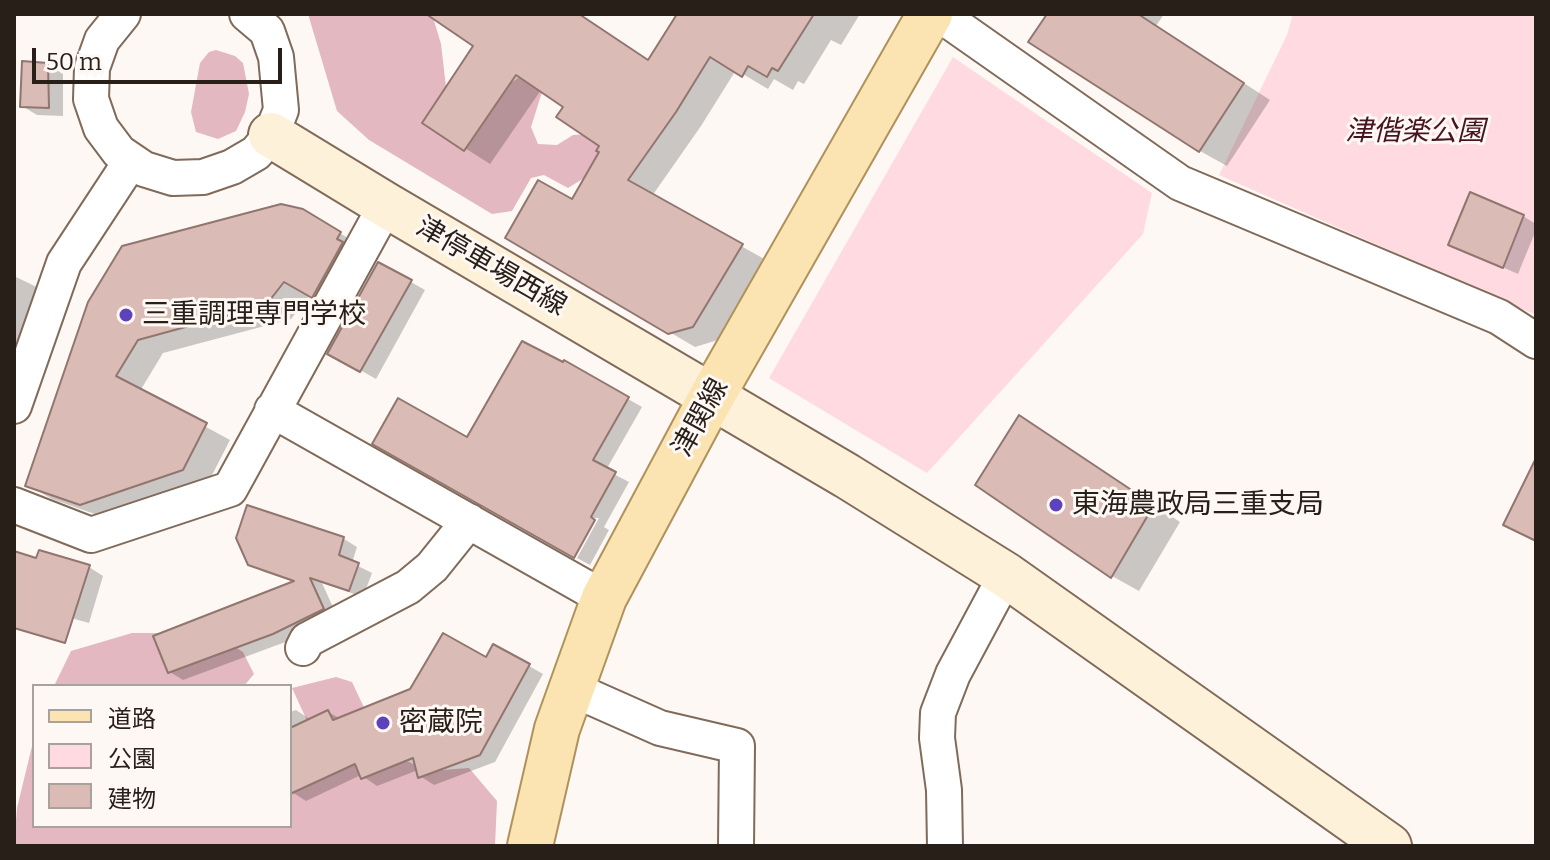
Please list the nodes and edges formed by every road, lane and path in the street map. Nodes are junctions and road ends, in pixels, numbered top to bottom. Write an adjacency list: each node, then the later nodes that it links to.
1 (930, 14): 9 (main road, 津関線)
2 (939, 14): 8 (street)
3 (121, 15): 6 (street)
4 (264, 20): 5 (street)
5 (271, 135): 6 (street); 7 (street, 津停車場西線)
6 (131, 161): 10 (street)
7 (386, 205): 9 (street, 津停車場西線); 11 (street)
8 (1536, 341)
9 (712, 396): 14 (street, 津停車場西線); 15 (main road, 津関線)
10 (14, 406)
11 (272, 410): 12 (street); 13 (street)
12 (14, 505)
13 (469, 521): 15 (street); 16 (street)
14 (1006, 575): 20 (street); 21 (street, 津停車場西線)
15 (604, 598): 17 (main road, 津関線)
16 (303, 648)
17 (570, 688): 18 (main road, 津関線); 19 (street)
18 (530, 846)
19 (736, 846)
20 (945, 846)
21 (1389, 846)

